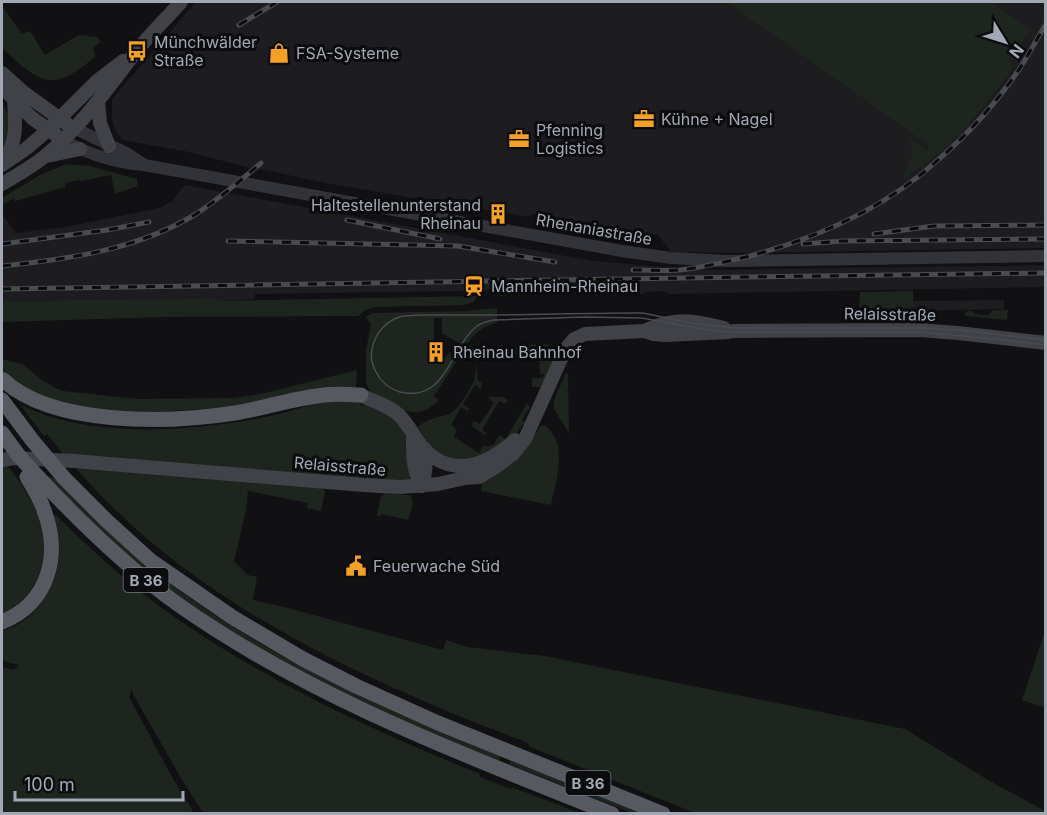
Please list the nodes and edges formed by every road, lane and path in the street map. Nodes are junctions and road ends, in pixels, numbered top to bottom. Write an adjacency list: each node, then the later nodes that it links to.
1 (181, 2): 2 (main road)
2 (137, 51): 6 (main road); 7 (main road)
3 (2, 73): 7 (main road)
4 (2, 87): 5 (main road, Rhenaniastraße)
5 (14, 101): 9 (main road, Rhenaniastraße); 14 (main road)
6 (98, 101): 8 (main road); 11 (main road)
7 (60, 119): 8 (main road); 9 (main road)
8 (74, 128): 10 (main road); 11 (street, Rhenaniastraße)
9 (48, 130): 10 (main road, Rhenaniastraße); 14 (main road)
10 (63, 140): 12 (street, Rhenaniastraße); 13 (main road)
11 (109, 146): 15 (street, Rhenaniastraße)
12 (80, 149): 13 (main road); 15 (street, Rhenaniastraße)
13 (45, 156): 16 (main road)
14 (2, 164)
15 (144, 165): 17 (street, Rhenaniastraße)
16 (2, 184)
17 (1046, 256)
18 (1046, 343): 22 (main road, Relaisstraße)
19 (2, 379): 20 (highway)
20 (361, 395): 23 (main road, Relaisstraße)
21 (2, 400): 33 (highway, B 36, bridge)
22 (531, 424): 27 (main road, Relaisstraße); 29 (main road, Relaisstraße)
23 (413, 434): 25 (main road, Relaisstraße); 30 (main road)
24 (5, 437): 28 (highway, bridge)
25 (425, 449): 27 (main road, Relaisstraße); 30 (main road)
26 (2, 460): 30 (main road, Relaisstraße)
27 (482, 462): 29 (main road, Relaisstraße)
28 (32, 477): 31 (highway); 32 (highway, B 36)
29 (465, 478): 30 (main road, Relaisstraße)
30 (422, 486)
31 (2, 622)
32 (612, 813)
33 (663, 813)

